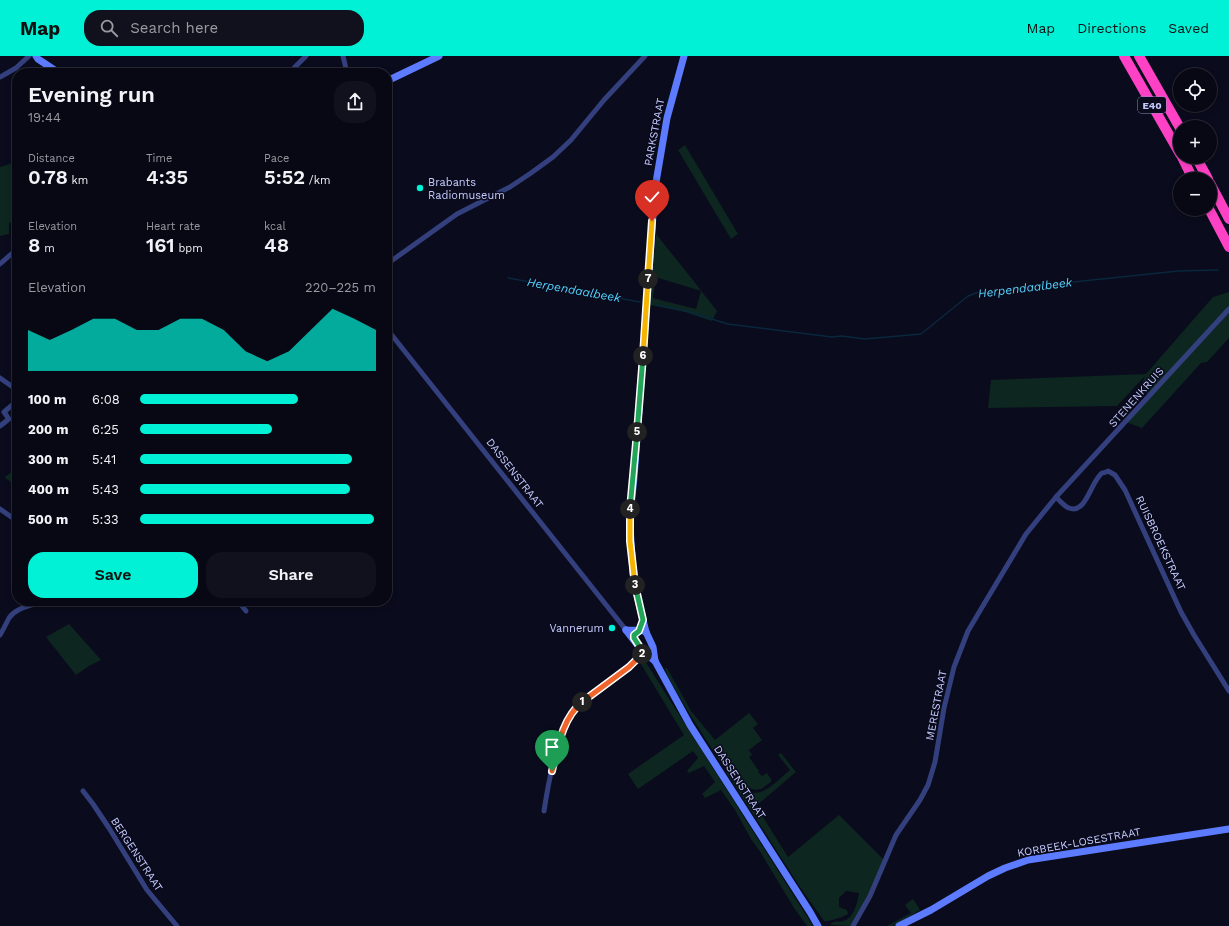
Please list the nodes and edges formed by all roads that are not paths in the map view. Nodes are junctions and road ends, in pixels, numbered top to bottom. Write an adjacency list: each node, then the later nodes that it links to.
1 (29, 56): 10 (street)
2 (36, 56): 11 (street)
3 (306, 56): 12 (street)
4 (343, 56): 13 (street)
5 (439, 56): 16 (street)
6 (645, 56): 24 (street)
7 (684, 56): 39 (street, PARKSTRAAT)
8 (1124, 56): 18 (highway, E40)
9 (1139, 56): 17 (highway, E40)
10 (16, 68)
11 (52, 68)
12 (294, 68)
13 (346, 68)
14 (12, 70): 15 (street)
15 (0, 77)
16 (392, 79)
17 (1175, 120)
18 (1173, 142)
19 (1217, 196): 21 (highway)
20 (1213, 216): 22 (highway)
21 (1229, 219)
22 (1229, 248)
23 (12, 253): 25 (street)
24 (392, 260)
25 (0, 264)
26 (1228, 310): 32 (street, STENENKRUIS)
27 (392, 335): 38 (street, DASSENSTRAAT)
28 (0, 378): 29 (street)
29 (12, 386)
30 (12, 405): 31 (street)
31 (0, 426)
32 (1056, 497): 45 (street, RUISBROEKSTRAAT); 53 (street, MERESTRAAT)
33 (0, 509): 34 (street)
34 (12, 517)
35 (27, 606): 40 (street)
36 (242, 606): 37 (street)
37 (246, 611)
38 (626, 630): 39 (street); 41 (street, DASSENSTRAAT)
39 (641, 631): 41 (street); 42 (street, PARKSTRAAT)
40 (0, 635)
41 (634, 638): 43 (street, DASSENSTRAAT)
42 (654, 651): 43 (street); 44 (street, DASSENSTRAAT)
43 (645, 653): 44 (street, DASSENSTRAAT); 47 (street)
44 (654, 661): 49 (street, DASSENSTRAAT)
45 (1229, 691)
46 (83, 791): 50 (street, BERGENSTRAAT)
47 (544, 811)
48 (1229, 829): 54 (street, KORBEEK-LOSESTRAAT)
49 (810, 912): 51 (street, DASSENSTRAAT); 52 (street, DASSENSTRAAT)
50 (177, 926)
51 (818, 926)
52 (824, 926)
53 (853, 926)
54 (899, 926)

